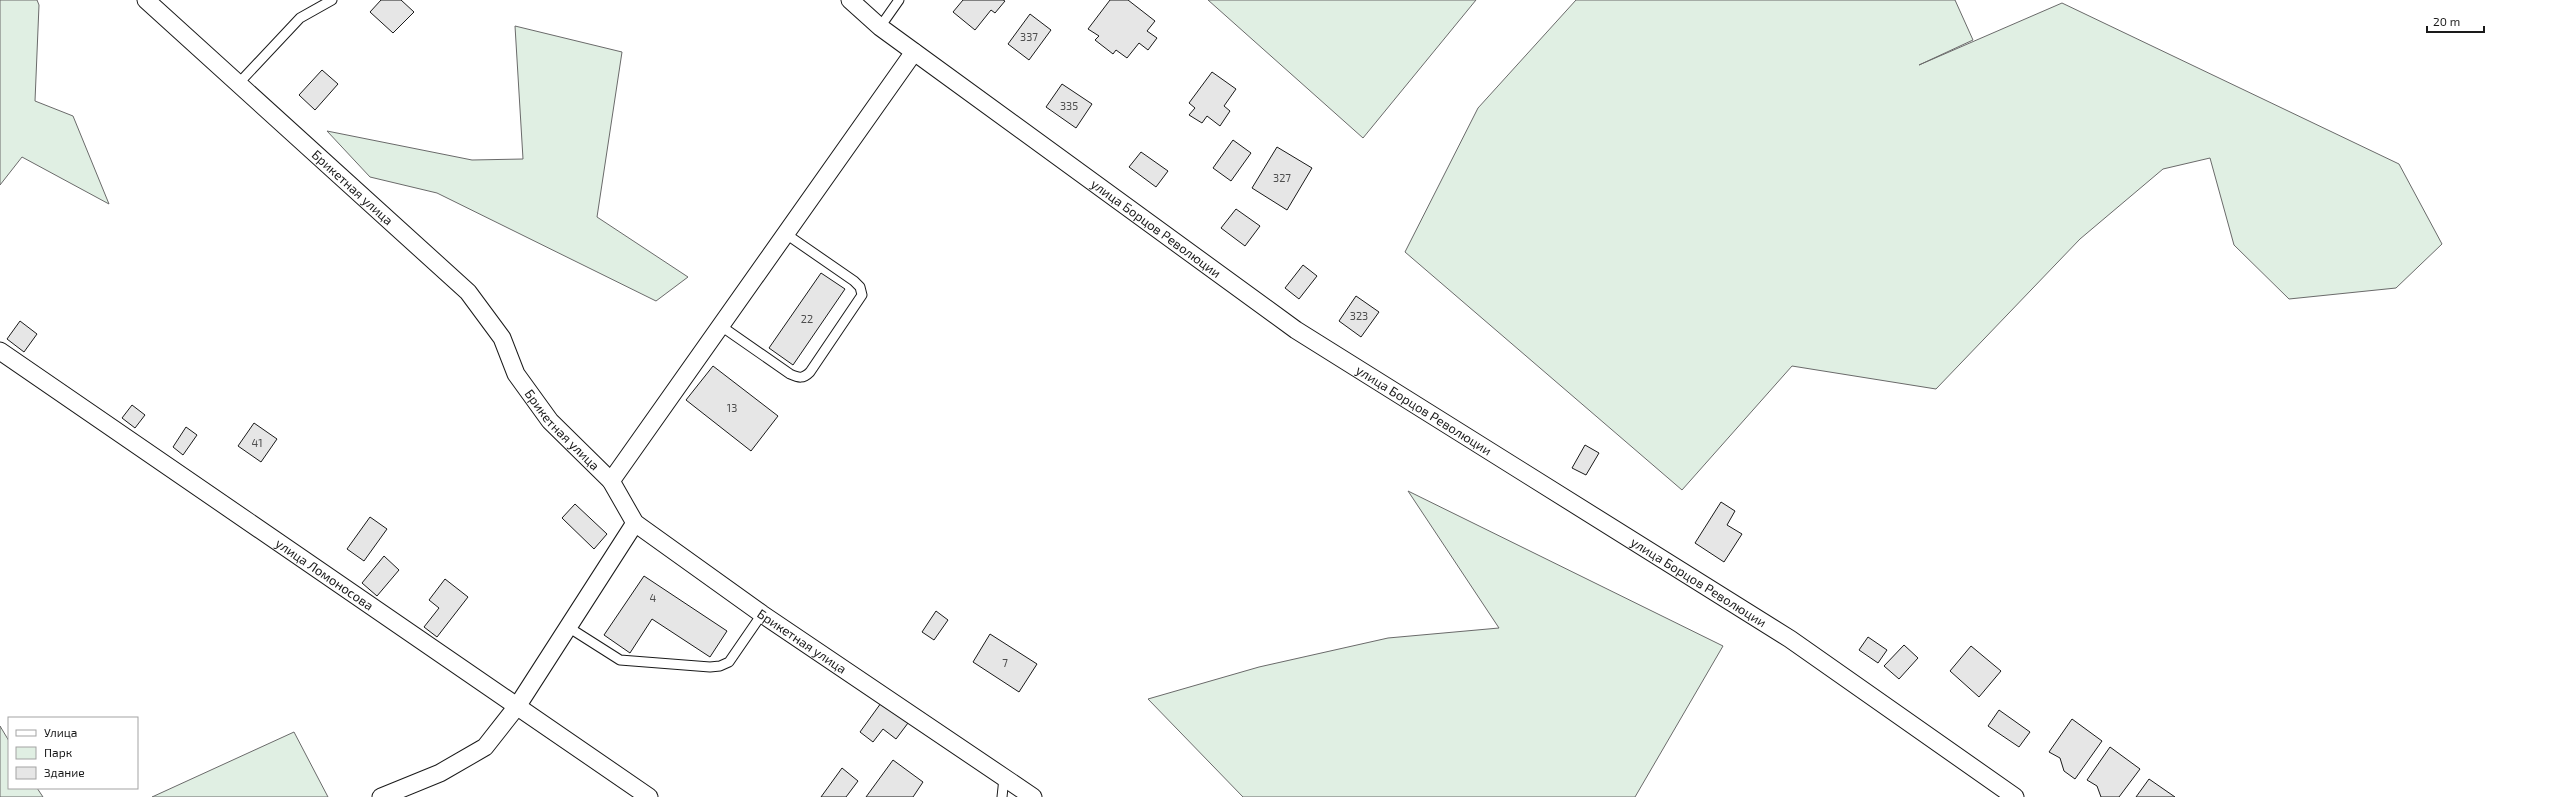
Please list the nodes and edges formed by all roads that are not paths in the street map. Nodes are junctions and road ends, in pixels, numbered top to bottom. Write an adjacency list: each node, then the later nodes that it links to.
1 (146, 0): 7 (street, Брикетная улица)
2 (332, 0): 7 (lane)
3 (850, 0): 5 (street, улица Борцов Революции)
4 (899, 0): 5 (lane)
5 (880, 27): 6 (street, улица Борцов Революции)
6 (914, 52): 8 (street); 21 (street, улица Борцов Революции)
7 (238, 84): 11 (street, Брикетная улица)
8 (786, 234): 9 (street); 9 (lane)
9 (721, 326): 11 (street)
10 (0, 351): 15 (street, улица Ломоносова)
11 (611, 481): 12 (street, Брикетная улица)
12 (635, 523): 13 (street, Брикетная улица); 14 (street)
13 (762, 614): 14 (lane); 16 (street, Брикетная улица)
14 (568, 627): 15 (street)
15 (518, 705): 17 (street); 18 (street, улица Ломоносова)
16 (1004, 778): 19 (lane); 20 (street, Брикетная улица)
17 (381, 797)
18 (649, 797)
19 (1002, 797)
20 (1033, 797)
21 (2015, 797)

